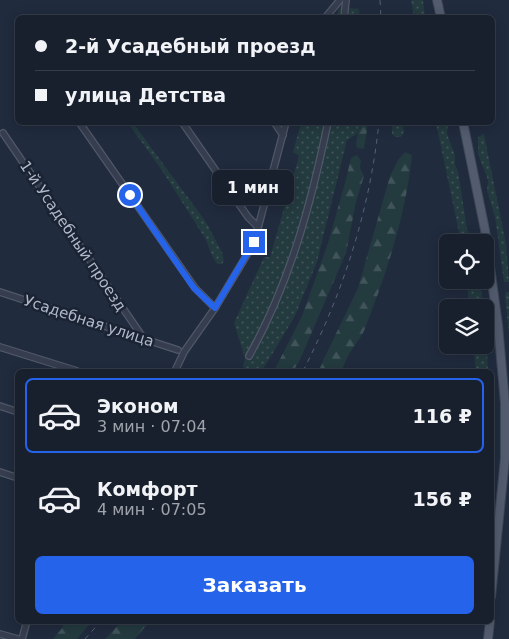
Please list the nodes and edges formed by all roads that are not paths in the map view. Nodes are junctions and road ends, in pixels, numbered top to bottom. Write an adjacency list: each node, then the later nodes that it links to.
1 (340, 0): 4 (street)
2 (346, 0): 5 (street)
3 (437, 0): 6 (main road)
4 (328, 15)
5 (344, 15)
6 (440, 15)
7 (81, 125): 17 (street)
8 (184, 125): 15 (street)
9 (276, 125): 14 (street)
10 (285, 125): 14 (street)
11 (327, 125): 21 (street)
12 (464, 125): 28 (main road)
13 (3, 133): 18 (street, 1-й Усадебный проезд)
14 (283, 135): 15 (street)
15 (258, 227): 17 (street)
16 (0, 292): 18 (street, Усадебная улица)
17 (215, 308): 23 (street)
18 (144, 339): 20 (street, Усадебная улица)
19 (0, 347): 22 (street)
20 (178, 350)
21 (249, 356)
22 (71, 369)
23 (176, 369)
24 (0, 406): 25 (street)
25 (15, 411)
26 (0, 472): 27 (street)
27 (15, 477)
28 (494, 568)
29 (26, 624): 33 (street)
30 (490, 624): 34 (main road)
31 (0, 634): 32 (street)
32 (18, 639)
33 (22, 639)
34 (488, 639)

